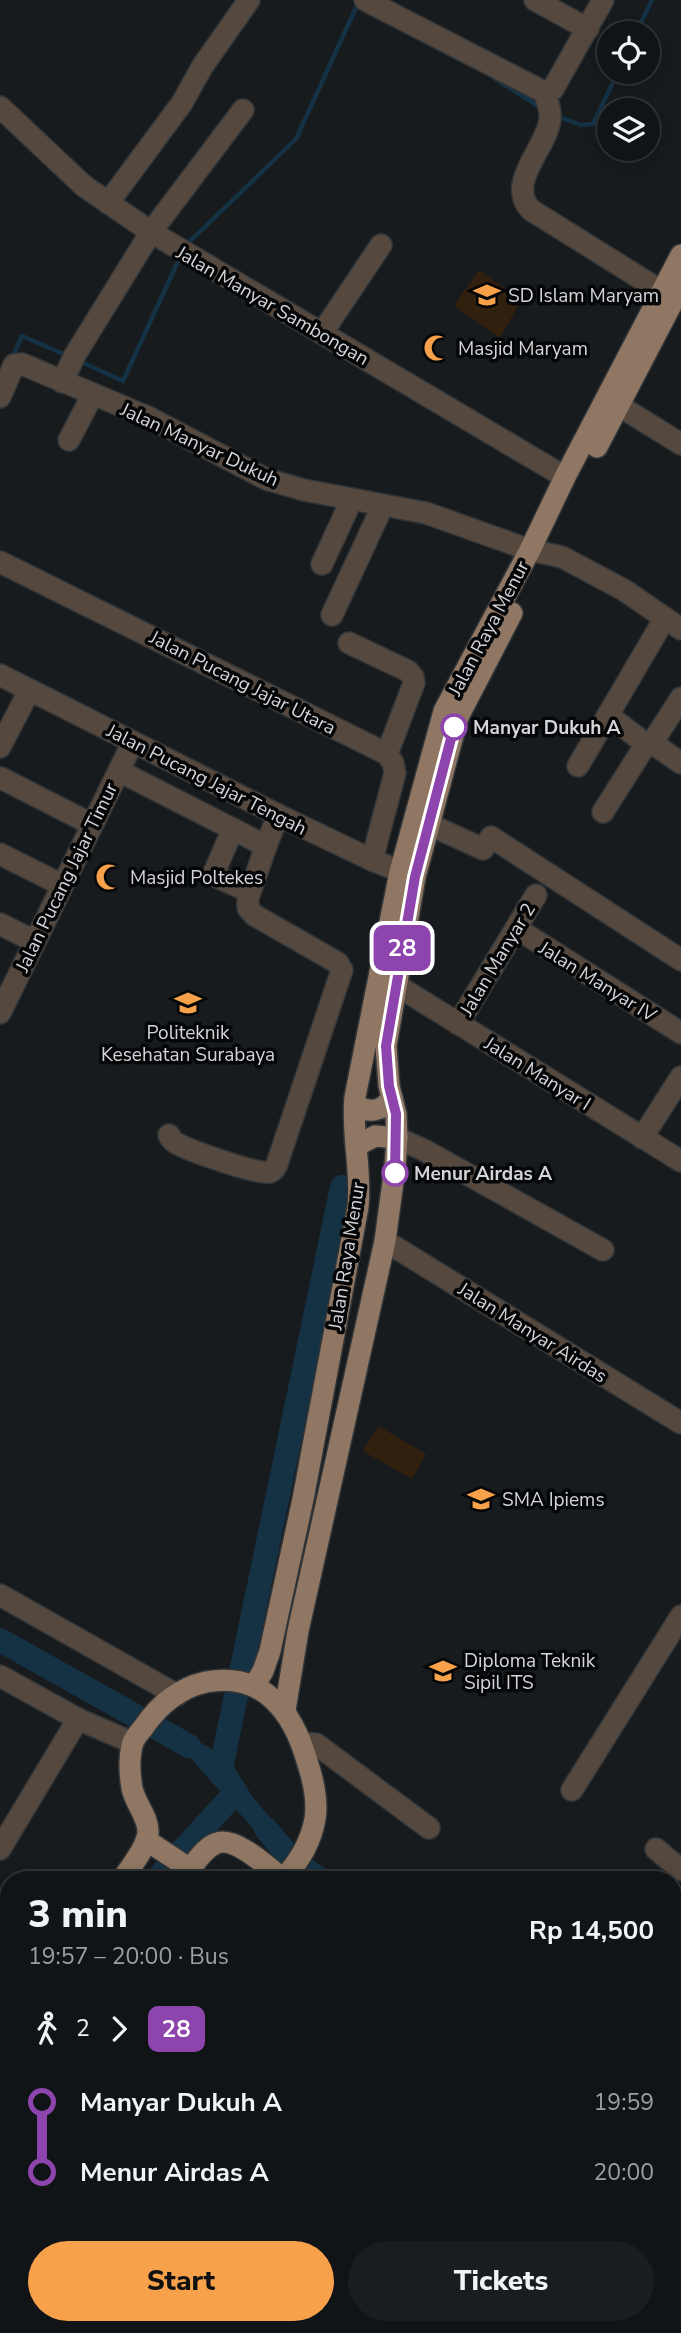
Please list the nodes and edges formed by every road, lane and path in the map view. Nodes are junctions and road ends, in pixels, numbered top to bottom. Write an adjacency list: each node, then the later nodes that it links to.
1 (249, 0): 9 (street)
2 (365, 0): 6 (street)
3 (536, 0): 5 (street)
4 (603, 0): 5 (street)
5 (587, 29): 6 (street)
6 (548, 91): 13 (street)
7 (0, 107): 9 (street, Jalan Manyar Sambongan)
8 (243, 110): 10 (street)
9 (108, 203): 10 (street, Jalan Manyar Sambongan)
10 (151, 232): 15 (street, Jalan Manyar Sambongan); 17 (street)
11 (381, 245): 15 (street)
12 (681, 255): 13 (main road, Jalan Raya Menur)
13 (671, 288): 14 (main road, Jalan Raya Menur)
14 (654, 320): 20 (main road, Jalan Raya Menur); 23 (main road, Jalan Raya Menur)
15 (322, 333): 23 (street, Jalan Manyar Sambongan)
16 (4, 373): 17 (street, Jalan Manyar Dukuh); 19 (street, Jalan Manyar Dukuh)
17 (64, 378): 18 (street, Jalan Manyar Dukuh)
18 (93, 394): 21 (street); 24 (street, Jalan Manyar Dukuh)
19 (0, 397)
20 (618, 405): 22 (street); 26 (main road, Jalan Raya Menur)
21 (69, 440)
22 (681, 444)
23 (565, 477): 26 (main road, Jalan Raya Menur)
24 (352, 499): 25 (street, Jalan Manyar Dukuh); 28 (street)
25 (383, 505): 26 (street, Jalan Manyar Dukuh); 29 (street)
26 (537, 551): 30 (street, Jalan Manyar Dukuh); 47 (main road, Jalan Raya Menur); 52 (main road, Jalan Raya Menur)
27 (0, 562): 39 (street, Jalan Pucang Jajar Utara)
28 (323, 564)
29 (331, 615)
30 (673, 624): 35 (street)
31 (349, 643): 39 (street)
32 (0, 675): 33 (street, Jalan Pucang Jajar Tengah)
33 (29, 691): 36 (street, Jalan Pucang Jajar Tengah); 38 (street)
34 (681, 698): 37 (street)
35 (609, 716): 37 (street); 41 (street)
36 (133, 742): 42 (street, Jalan Pucang Jajar Timur); 45 (street, Jalan Pucang Jajar Tengah)
37 (649, 744): 40 (street); 44 (street)
38 (0, 747)
39 (387, 754): 51 (street)
40 (681, 763)
41 (578, 766)
42 (119, 771): 46 (street, Jalan Pucang Jajar Timur); 48 (street)
43 (1, 778): 46 (street)
44 (603, 812)
45 (278, 815): 49 (street); 51 (street, Jalan Pucang Jajar Tengah)
46 (91, 824): 53 (street, Jalan Pucang Jajar Timur)
47 (428, 824): 52 (main road, Jalan Raya Menur); 59 (street)
48 (233, 829): 49 (street); 54 (street)
49 (266, 846): 54 (street)
50 (0, 854): 53 (street)
51 (372, 860): 52 (street, Jalan Pucang Jajar Tengah)
52 (408, 874): 60 (main road, Jalan Raya Menur); 66 (main road, Jalan Raya Menur)
53 (62, 885): 58 (street, Jalan Pucang Jajar Timur)
54 (250, 892): 67 (street)
55 (536, 895): 57 (street, Jalan Manyar 2)
56 (0, 924): 58 (street)
57 (516, 928): 62 (street, Jalan Manyar 2); 63 (street, Jalan Manyar IV)
58 (34, 941): 61 (street, Jalan Pucang Jajar Timur)
59 (681, 960)
60 (396, 985): 62 (street, Jalan Manyar I); 65 (main road, Jalan Raya Menur)
61 (0, 1012)
62 (457, 1024): 68 (street, Jalan Manyar I)
63 (681, 1033)
64 (681, 1077): 68 (street)
65 (391, 1098): 66 (main road); 69 (main road, Jalan Raya Menur)
66 (355, 1104): 70 (main road, Jalan Raya Menur)
67 (169, 1135)
68 (642, 1138): 71 (street, Jalan Manyar I)
69 (397, 1139): 70 (main road); 72 (main road, Jalan Raya Menur); 73 (street)
70 (358, 1145): 74 (main road, Jalan Raya Menur)
71 (681, 1161)
72 (385, 1241): 75 (main road, Jalan Raya Menur); 78 (street, Jalan Manyar Airdas)
73 (603, 1250)
74 (329, 1359): 75 (main road); 76 (main road, Jalan Raya Menur)
75 (356, 1363): 77 (main road, Jalan Raya Menur)
76 (324, 1382): 77 (main road); 82 (main road, Jalan Raya Menur)
77 (352, 1387): 84 (main road, Jalan Raya Menur)
78 (681, 1423)
79 (0, 1595): 83 (street)
80 (681, 1616): 88 (street)
81 (0, 1676): 85 (street)
82 (242, 1683): 83 (main road); 84 (main road)
83 (177, 1695): 86 (main road)
84 (285, 1710): 87 (main road)
85 (78, 1719): 86 (street); 91 (street)
86 (134, 1740): 90 (main road)
87 (302, 1743): 89 (street); 94 (main road)
88 (572, 1790)
89 (429, 1828)
90 (146, 1840): 95 (main road); 96 (main road)
91 (0, 1849)
92 (656, 1849): 93 (street)
93 (679, 1865)
94 (291, 1869): 97 (main road)
95 (127, 1871)
96 (183, 1871)
97 (190, 1871)

